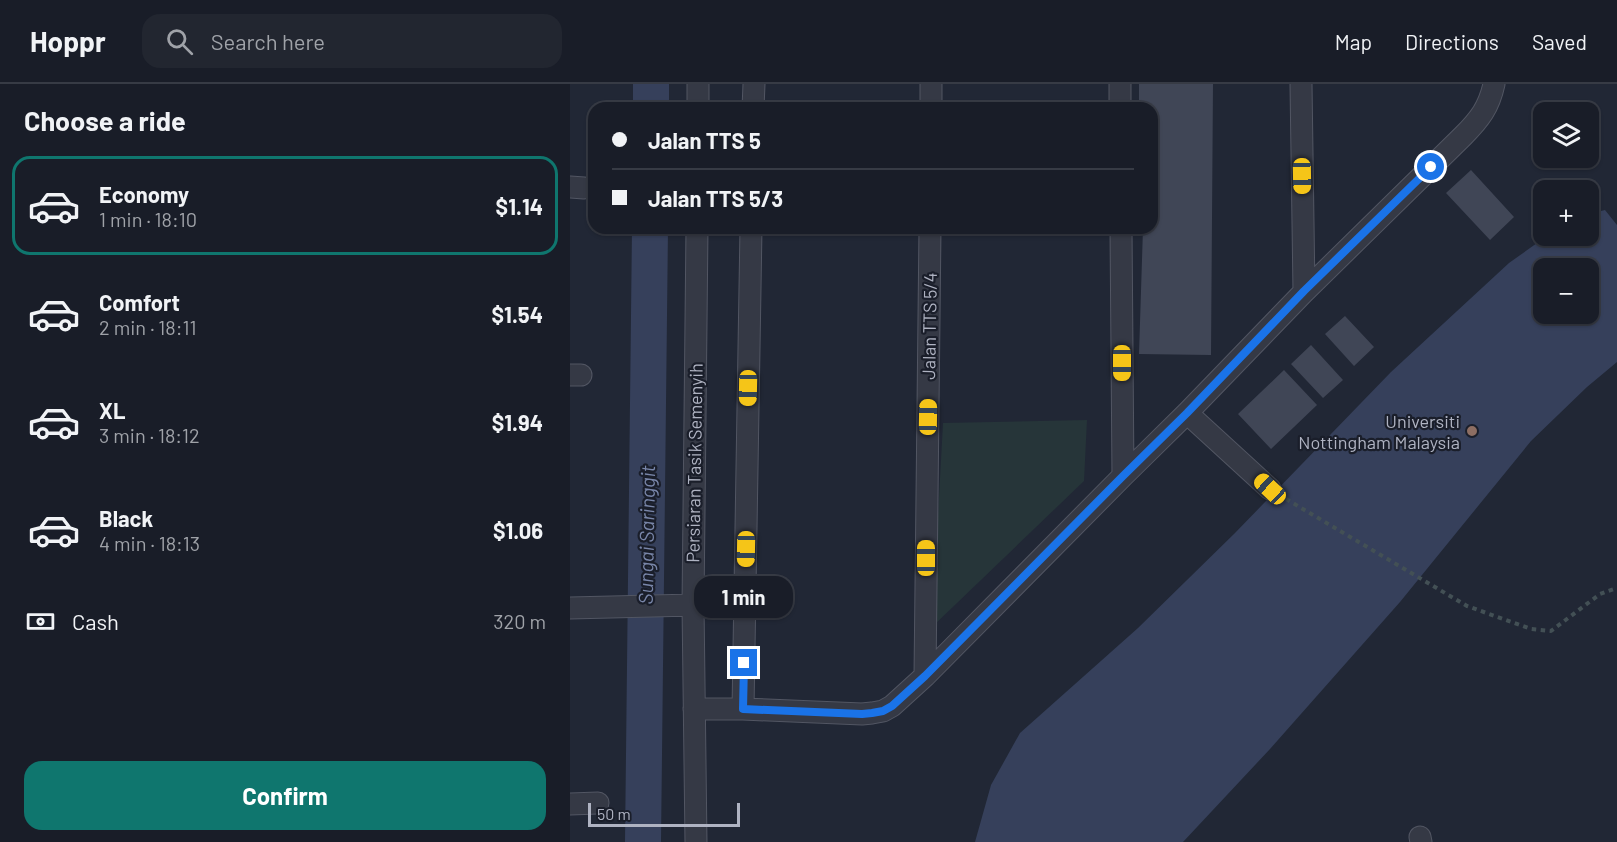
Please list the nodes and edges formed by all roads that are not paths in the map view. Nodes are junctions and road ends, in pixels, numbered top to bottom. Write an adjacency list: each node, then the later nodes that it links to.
1 (698, 84): 7 (street)
2 (754, 84): 8 (street)
3 (931, 84): 9 (street)
4 (1120, 84): 10 (street)
5 (1301, 84): 15 (street)
6 (1494, 84): 15 (street)
7 (698, 102)
8 (753, 102)
9 (931, 102)
10 (1120, 102)
11 (697, 234): 19 (street, Persiaran Tasik Semenyih)
12 (751, 234): 23 (street)
13 (930, 234): 21 (street, Jalan TTS 5/4)
14 (1121, 234): 17 (street)
15 (1304, 291): 16 (street)
16 (1187, 413): 17 (street); 18 (street)
17 (1123, 476): 21 (street)
18 (1270, 489)
19 (693, 605): 20 (street); 22 (street, Persiaran Tasik Semenyih)
20 (570, 608)
21 (925, 676): 23 (street)
22 (694, 709): 23 (street); 26 (street, Persiaran Tasik Semenyih)
23 (743, 709)
24 (598, 803): 25 (street)
25 (570, 804)
26 (696, 842)

